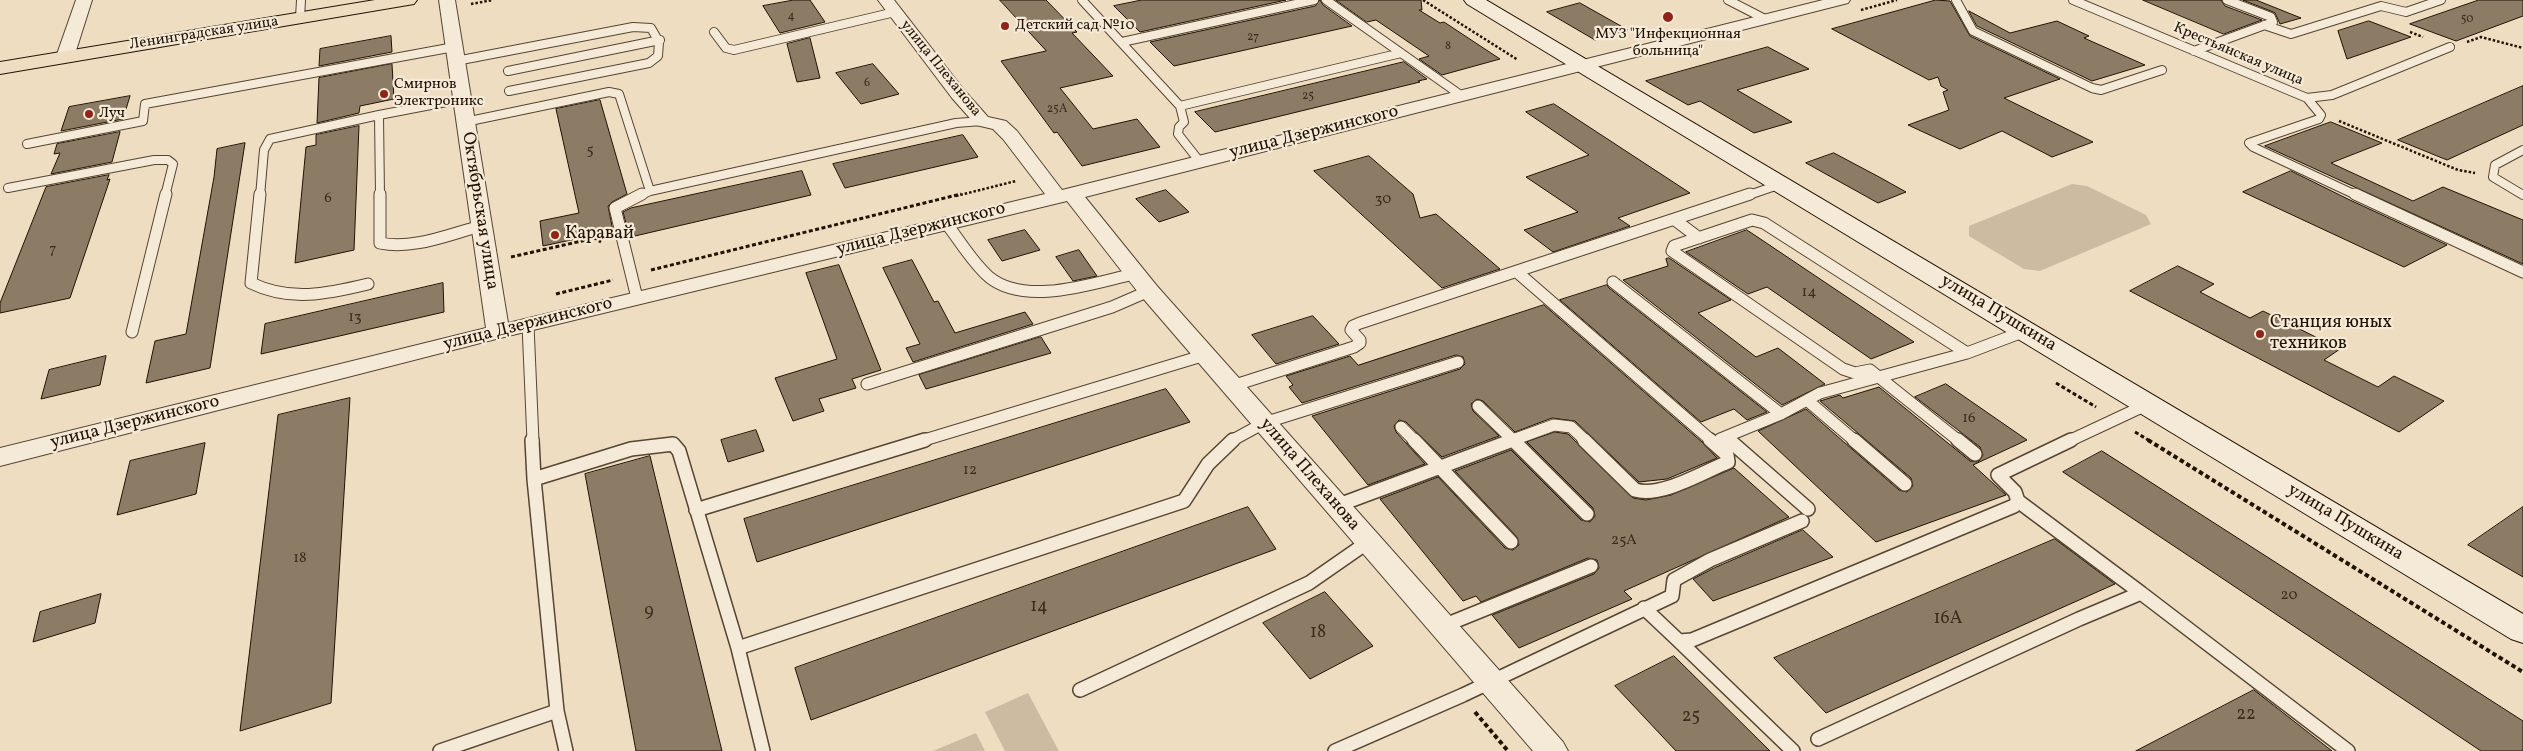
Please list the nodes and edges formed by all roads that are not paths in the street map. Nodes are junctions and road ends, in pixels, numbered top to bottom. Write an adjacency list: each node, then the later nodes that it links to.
1 (84, 0): 25 (street)
2 (408, 0): 15 (highway, Ленинградская улица)
3 (446, 0): 24 (street, Октябрьская улица)
4 (1314, 0): 20 (lane)
5 (1326, 0): 23 (lane)
6 (1473, 0): 26 (main road, улица Пушкина)
7 (1728, 0): 16 (lane)
8 (1842, 0): 16 (street, улица Дзержинского)
9 (1956, 0): 29 (lane)
10 (2073, 0): 22 (lane, Крестьянская улица)
11 (2227, 0): 17 (lane)
12 (2441, 0): 17 (lane)
13 (1087, 1): 20 (lane)
14 (891, 6): 18 (lane); 36 (street, улица Плеханова)
15 (300, 9): 25 (highway, Ленинградская улица)
16 (1765, 20): 26 (street, улица Дзержинского)
17 (2264, 25): 22 (lane)
18 (714, 32)
19 (660, 40): 24 (lane); 28 (lane); 30 (lane)
20 (1122, 42): 34 (lane)
21 (2450, 47): 33 (lane, Крестьянская улица)
22 (2194, 51): 33 (lane, Крестьянская улица)
23 (1401, 53): 31 (lane); 34 (lane)
24 (455, 54): 32 (street, Октябрьская улица); 38 (lane)
25 (65, 57): 27 (highway, Ленинградская улица)
26 (1584, 65): 31 (street, улица Дзержинского); 41 (main road, улица Пушкина)
27 (0, 68)
28 (508, 70)
29 (2162, 70)
30 (509, 91)
31 (1462, 96): 40 (street, улица Дзержинского)
32 (462, 98): 35 (lane); 37 (street, Октябрьская улица)
33 (2307, 98): 51 (lane)
34 (1180, 106): 40 (lane)
35 (379, 115): 48 (lane); 54 (lane)
36 (982, 120): 43 (lane); 44 (street, улица Плеханова)
37 (465, 122): 43 (lane); 48 (street, Октябрьская улица)
38 (27, 144)
39 (2523, 150): 45 (lane)
40 (1200, 162): 44 (street, улица Дзержинского)
41 (1781, 184): 46 (lane); 57 (main road, улица Пушкина)
42 (8, 188): 58 (lane)
43 (650, 191): 55 (lane)
44 (1064, 196): 47 (street, улица Дзержинского); 52 (street, улица Плеханова)
45 (2523, 196)
46 (1675, 220): 49 (lane); 50 (lane)
47 (946, 224): 52 (lane); 55 (street, улица Дзержинского)
48 (481, 226): 59 (street, Октябрьская улица)
49 (1699, 238): 60 (lane); 63 (lane)
50 (1517, 272): 65 (lane); 74 (lane)
51 (2523, 272)
52 (1142, 282): 61 (street, улица Плеханова); 64 (lane)
53 (1613, 282): 69 (lane)
54 (368, 284)
55 (637, 298): 56 (street, улица Дзержинского)
56 (528, 325): 59 (street, улица Дзержинского); 78 (lane)
57 (2025, 331): 60 (lane); 67 (main road, улица Пушкина)
58 (132, 332)
59 (498, 332): 76 (street, улица Дзержинского)
60 (1967, 353): 63 (lane)
61 (1205, 355): 65 (street, улица Плеханова); 82 (lane)
62 (1458, 362): 70 (lane)
63 (1880, 379): 66 (lane); 75 (lane)
64 (867, 384)
65 (1232, 386): 70 (street, улица Плеханова)
66 (1808, 401): 69 (lane); 79 (lane)
67 (2148, 404): 80 (lane); 90 (main road, улица Пушкина)
68 (1478, 406): 73 (lane)
69 (1781, 414): 72 (lane)
70 (1264, 423): 81 (street, улица Плеханова); 92 (lane)
71 (1401, 428): 77 (lane)
72 (1726, 437): 74 (lane); 88 (lane)
73 (1512, 441): 74 (lane); 77 (lane); 83 (lane)
74 (1711, 442)
75 (1975, 454)
76 (0, 457)
77 (1438, 468): 81 (lane); 85 (lane)
78 (534, 479): 82 (lane); 95 (lane)
79 (1905, 484)
80 (2018, 501): 87 (lane); 91 (lane)
81 (1336, 506): 84 (street, улица Плеханова)
82 (696, 510): 92 (lane)
83 (1587, 514)
84 (1368, 542): 89 (street, улица Плеханова); 94 (lane)
85 (1511, 542)
86 (1591, 566): 89 (lane)
87 (2141, 593): 96 (lane); 103 (lane)
88 (1644, 608): 91 (lane); 93 (lane)
89 (1443, 626): 93 (street, улица Плеханова)
90 (2523, 630)
91 (1679, 641): 102 (lane)
92 (738, 648): 99 (lane)
93 (1490, 680): 100 (lane); 101 (street, улица Плеханова)
94 (1080, 690)
95 (557, 711): 97 (lane); 98 (lane)
96 (1818, 739)
97 (440, 751)
98 (566, 751)
99 (763, 751)
100 (1335, 751)
101 (1552, 751)
102 (1793, 751)
103 (2348, 751)

